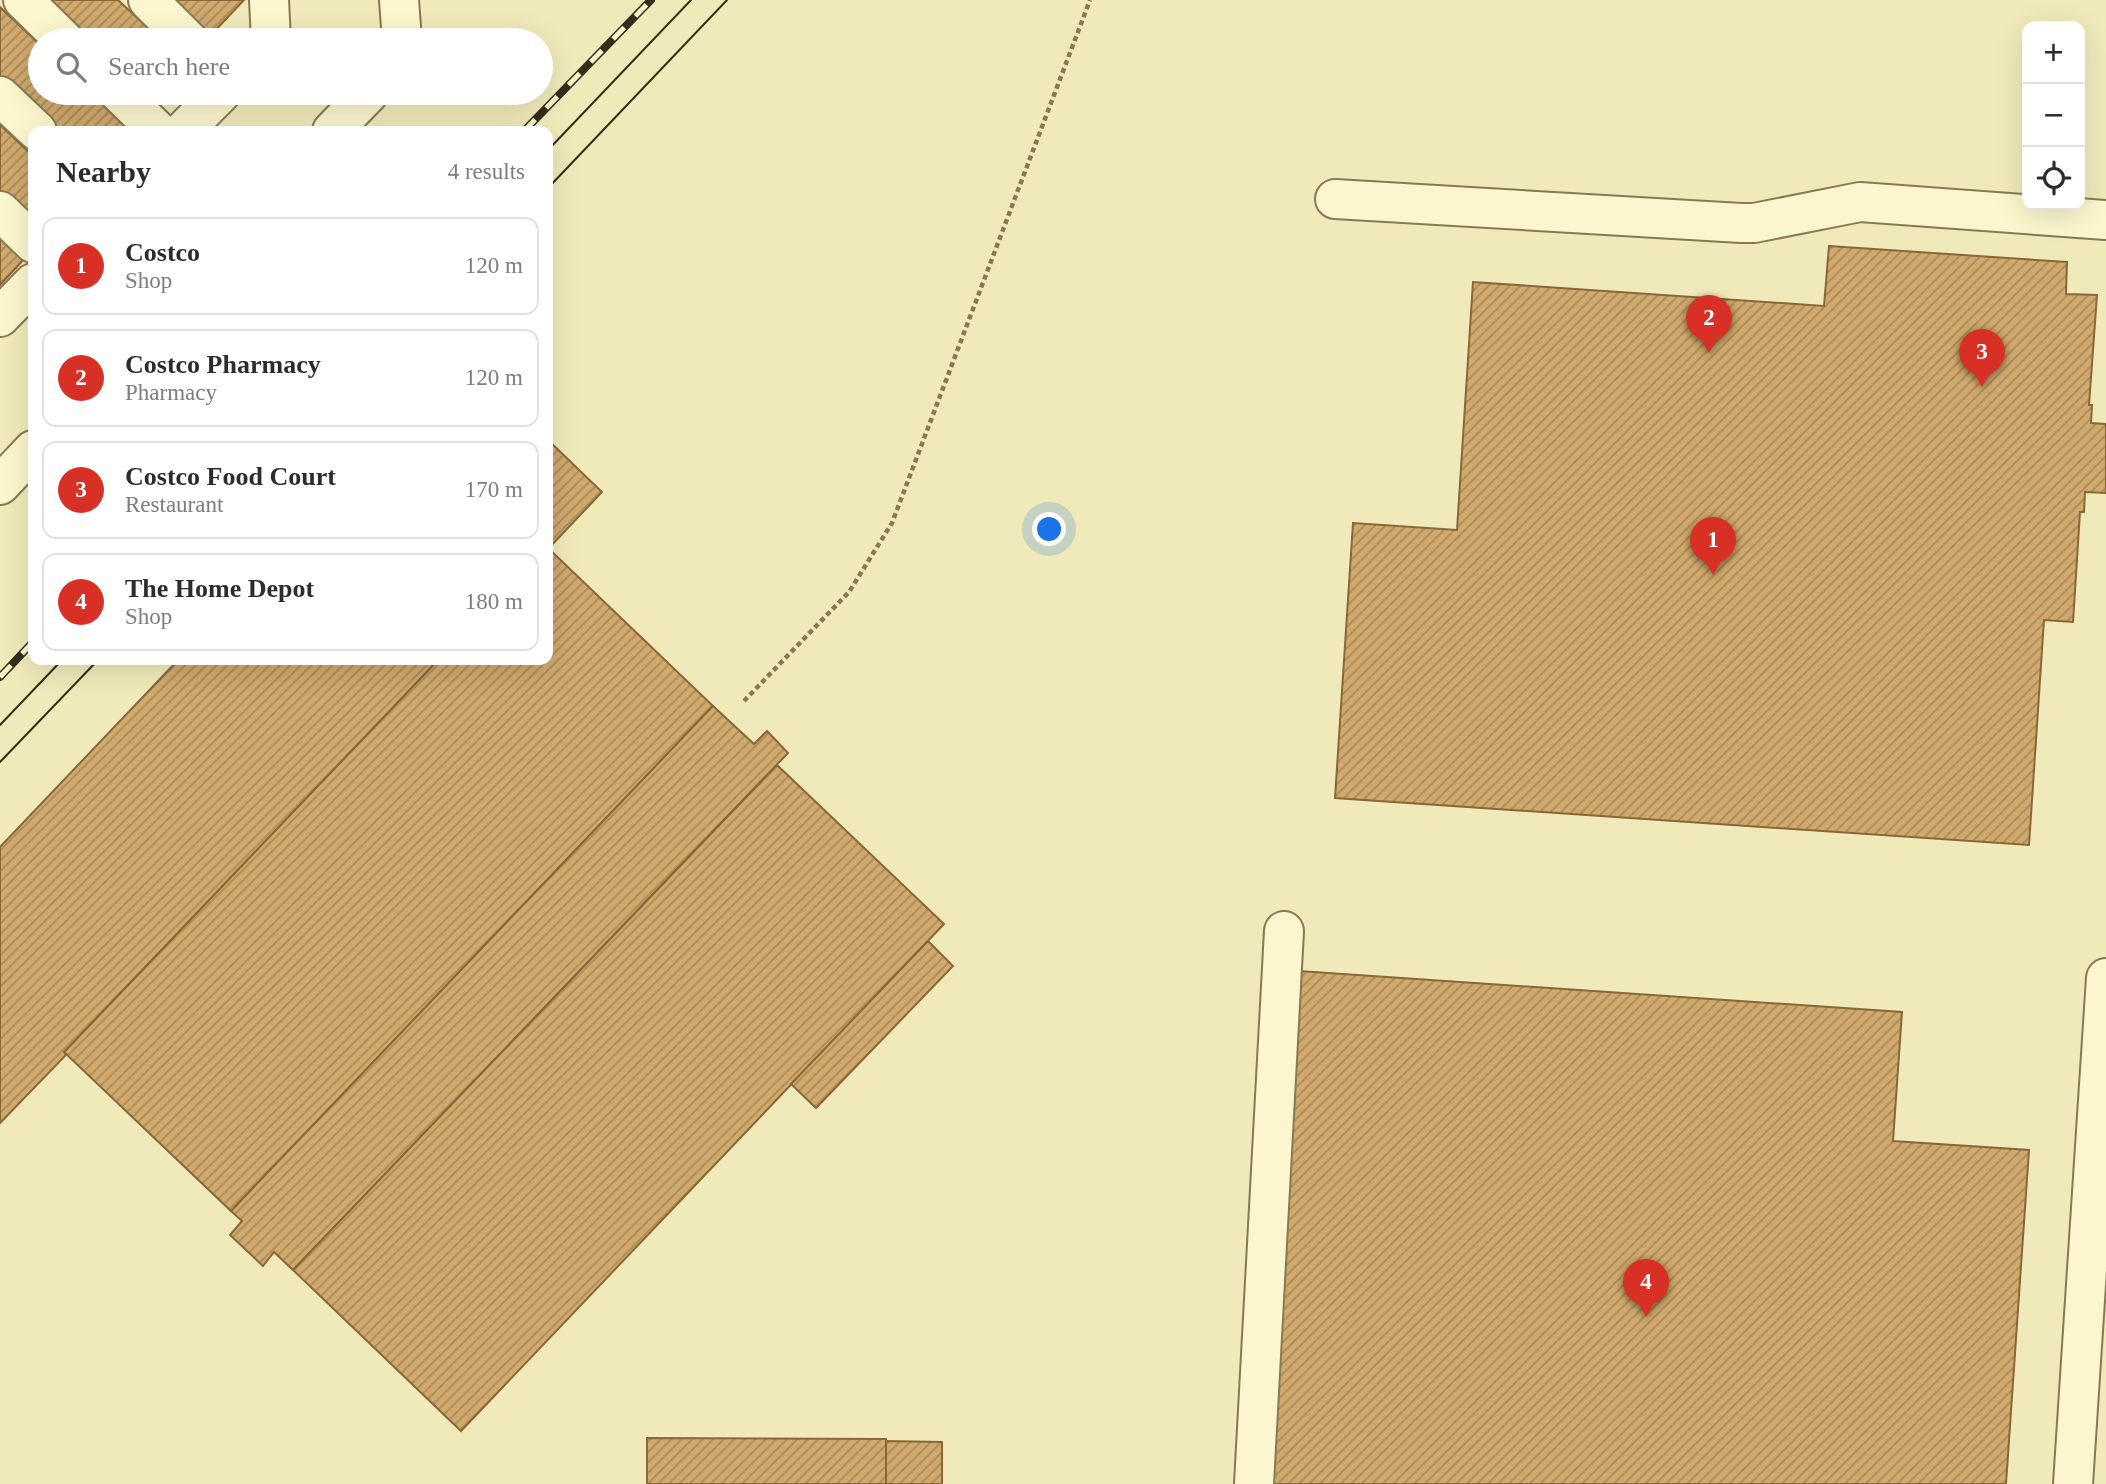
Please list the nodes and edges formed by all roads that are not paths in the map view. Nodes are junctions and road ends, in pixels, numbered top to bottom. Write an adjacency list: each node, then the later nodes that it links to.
1 (23, 0): 5 (street)
2 (148, 0): 6 (street)
3 (269, 0): 7 (street)
4 (399, 0): 8 (street)
5 (52, 28)
6 (176, 28)
7 (270, 28)
8 (401, 28)
9 (0, 96): 13 (street)
10 (131, 105): 14 (street)
11 (209, 105): 15 (street)
12 (357, 105): 16 (street)
13 (32, 126)
14 (153, 126)
15 (188, 126)
16 (337, 126)
17 (1335, 198): 19 (street)
18 (0, 211): 20 (street)
19 (2106, 220)
20 (28, 238)
21 (28, 288): 22 (street)
22 (0, 317)
23 (28, 455): 24 (street)
24 (0, 485)
25 (1284, 931): 28 (street)
26 (2106, 978): 27 (street)
27 (2096, 1299): 29 (street)
28 (1254, 1484)
29 (2073, 1484)

